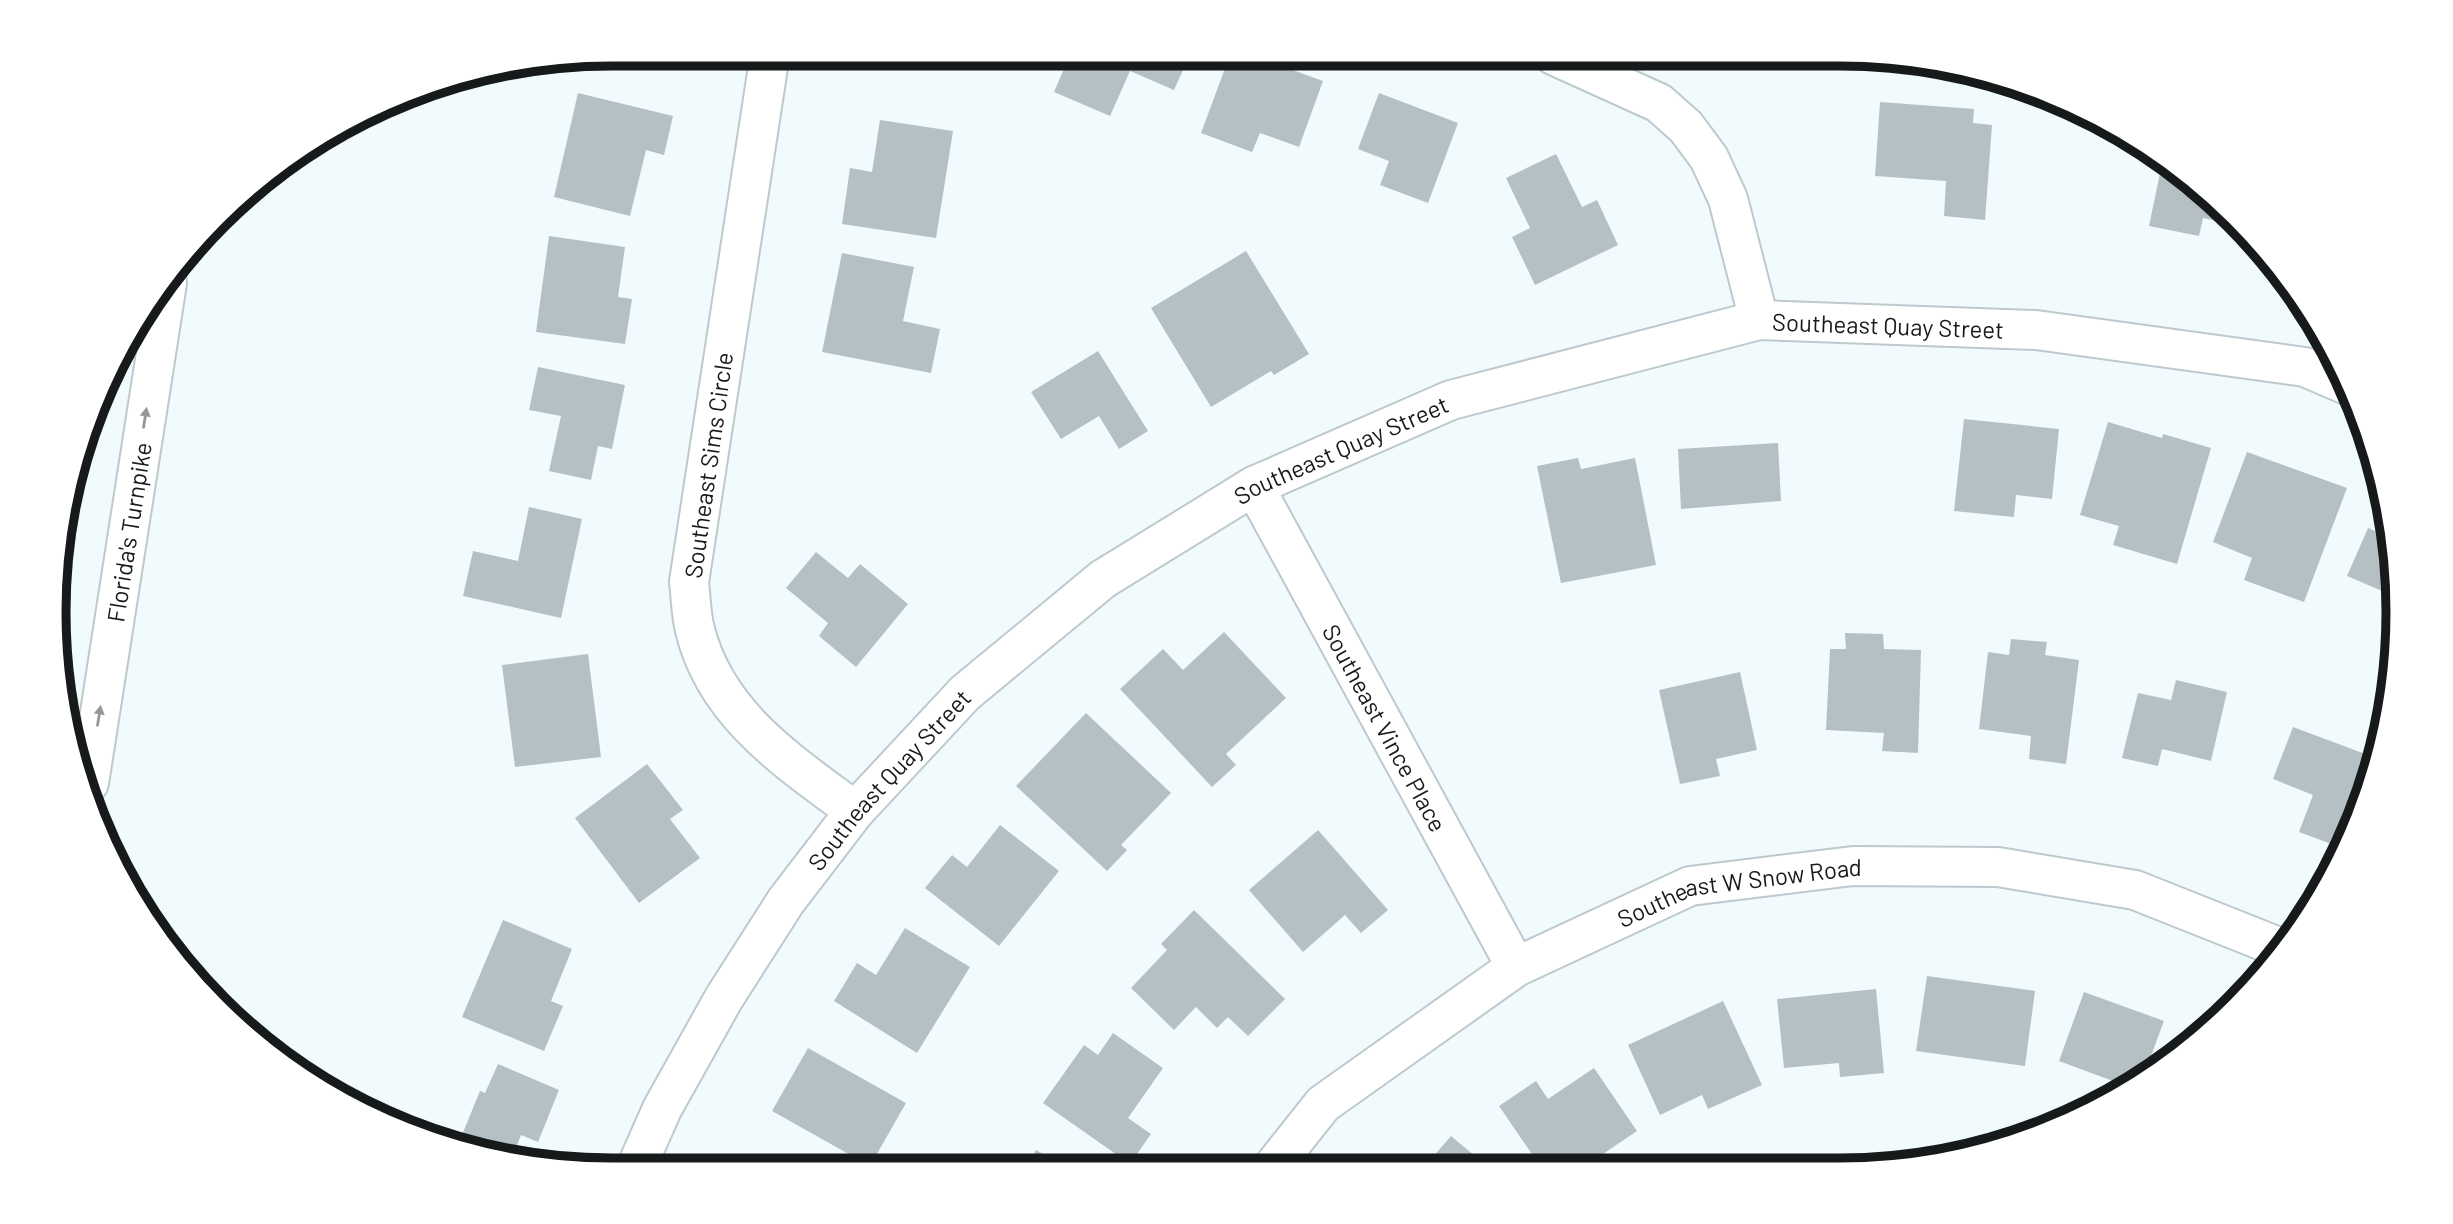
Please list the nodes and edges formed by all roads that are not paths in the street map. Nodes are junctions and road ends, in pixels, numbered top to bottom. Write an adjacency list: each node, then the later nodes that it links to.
1 (768, 66): 8 (main road, Southeast Sims Circle)
2 (1577, 66): 4 (main road)
3 (164, 300): 7 (main road, Florida's Turnpike, one-way to 3)
4 (1759, 320): 5 (main road, Southeast Quay Street); 6 (main road, Southeast Quay Street)
5 (2334, 379)
6 (1254, 486): 8 (main road, Southeast Quay Street); 10 (main road, Southeast Vince Place)
7 (91, 772)
8 (855, 811): 11 (main road, Southeast Quay Street)
9 (2273, 945): 10 (main road, Southeast W Snow Road)
10 (1516, 967): 12 (main road, Southeast W Snow Road)
11 (640, 1158)
12 (1280, 1158)

